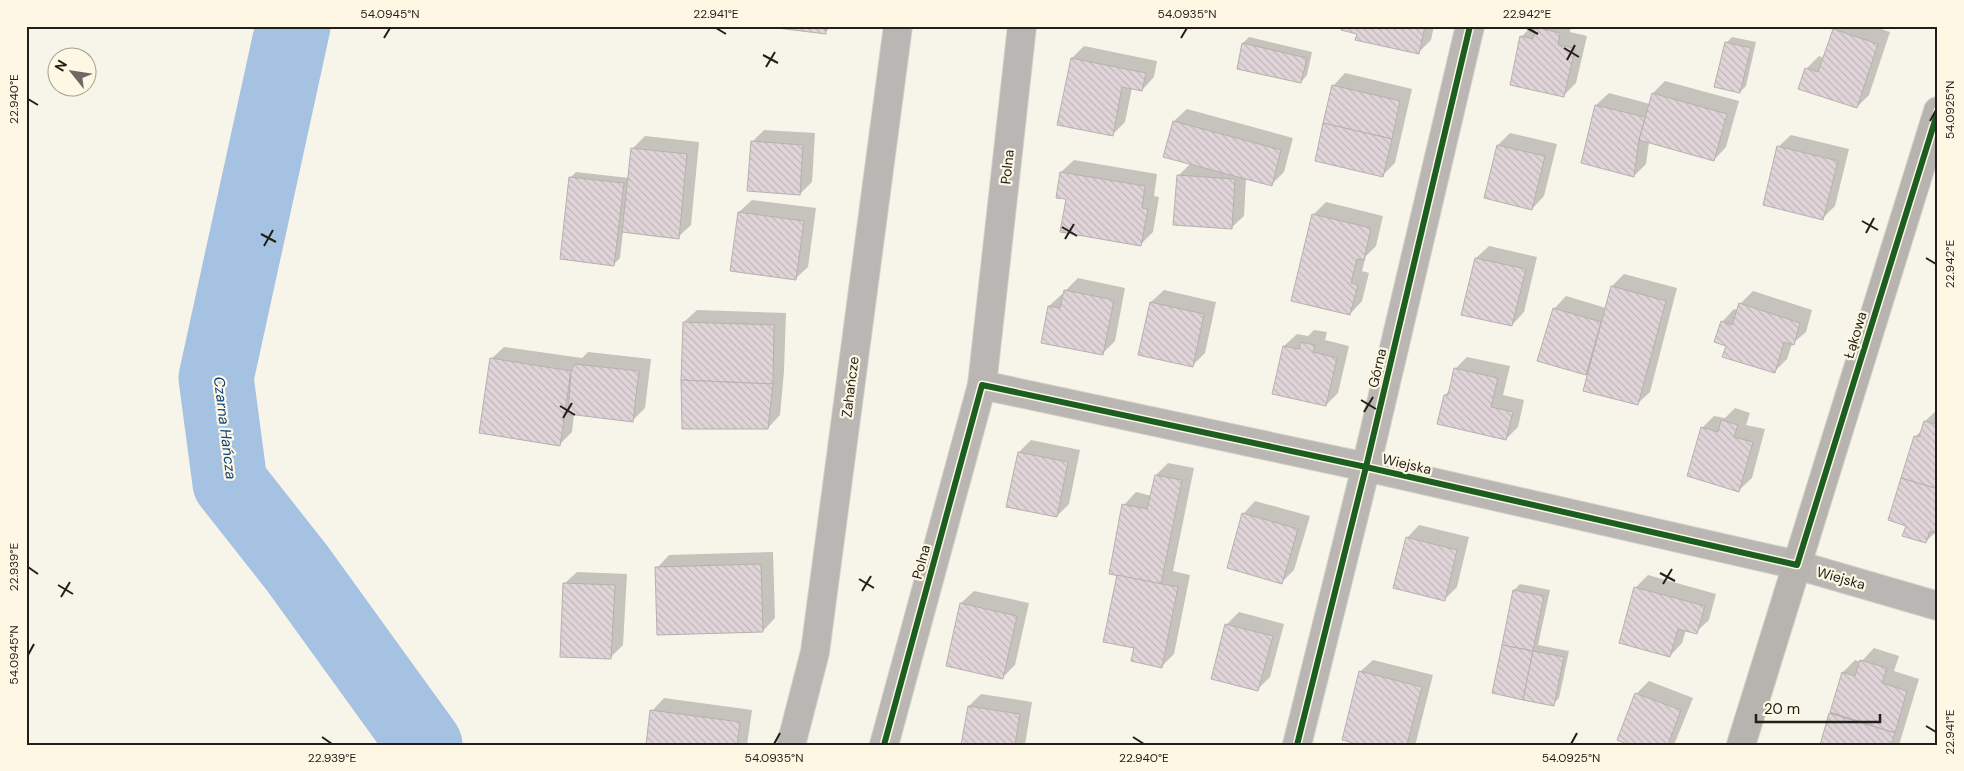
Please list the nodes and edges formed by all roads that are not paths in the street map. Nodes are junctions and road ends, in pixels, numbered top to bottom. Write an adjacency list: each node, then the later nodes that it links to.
1 (898, 26): 9 (street, Zahańcze)
2 (1022, 26): 5 (street, Polna)
3 (1470, 26): 6 (street, Górna)
4 (1938, 112): 7 (street, Łąkowa)
5 (982, 385): 6 (street, Wiejska); 10 (street, Polna)
6 (1366, 467): 7 (street, Wiejska); 11 (street, Górna)
7 (1797, 565): 8 (street, Wiejska); 12 (street, Łąkowa)
8 (1938, 606)
9 (791, 745)
10 (884, 745)
11 (1297, 745)
12 (1741, 745)

